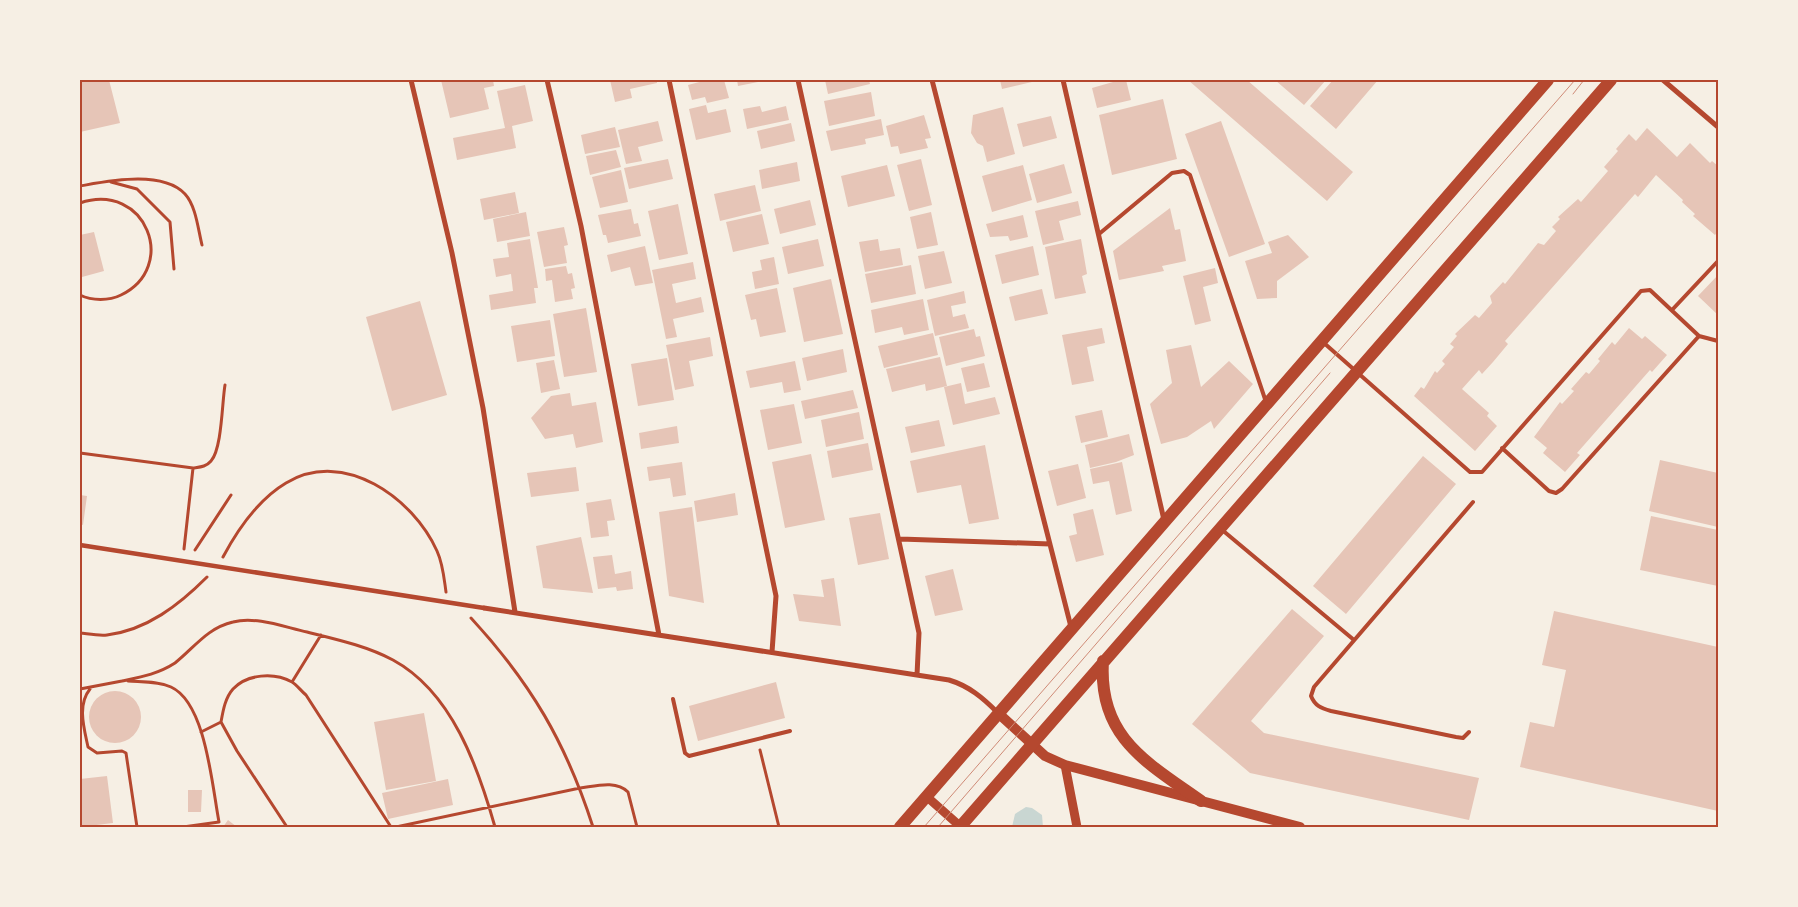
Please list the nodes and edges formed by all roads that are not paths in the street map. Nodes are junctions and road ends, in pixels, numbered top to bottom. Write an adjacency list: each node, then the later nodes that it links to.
1 (411, 80): 27 (street)
2 (547, 80): 29 (street)
3 (669, 80): 31 (street)
4 (798, 80): 23 (street)
5 (932, 80): 24 (street)
6 (1063, 80): 11 (street)
7 (1548, 80): 15 (main road)
8 (1611, 80): 17 (main road)
9 (1664, 80): 10 (street)
10 (1718, 127)
11 (1099, 234): 18 (lane); 21 (street)
12 (1718, 261): 13 (lane)
13 (1672, 310): 14 (lane); 19 (lane)
14 (1699, 336): 16 (lane); 19 (lane)
15 (1321, 341): 17 (lane); 18 (main road)
16 (1718, 341)
17 (1356, 372): 19 (lane); 22 (main road)
18 (1266, 404): 21 (main road)
19 (1502, 448)
20 (1473, 502): 30 (lane)
21 (1164, 521): 28 (main road)
22 (1219, 528): 30 (lane); 32 (main road)
23 (900, 539): 24 (street); 33 (street)
24 (1050, 544): 28 (street)
25 (80, 545): 26 (street)
26 (484, 608): 27 (street)
27 (516, 612): 29 (street)
28 (1071, 628): 35 (main road)
29 (659, 635): 31 (street)
30 (1354, 640): 37 (lane)
31 (772, 652): 33 (street)
32 (1103, 661): 38 (main road); 41 (main road)
33 (917, 675): 35 (street)
34 (673, 699): 36 (lane)
35 (998, 713): 38 (main road); 40 (main road)
36 (790, 731)
37 (1469, 732)
38 (1030, 744): 39 (main road); 43 (main road)
39 (1065, 766): 41 (main road); 44 (street)
40 (926, 796): 42 (main road); 43 (street)
41 (1202, 801): 45 (main road)
42 (900, 827)
43 (960, 827)
44 (1077, 827)
45 (1300, 827)

